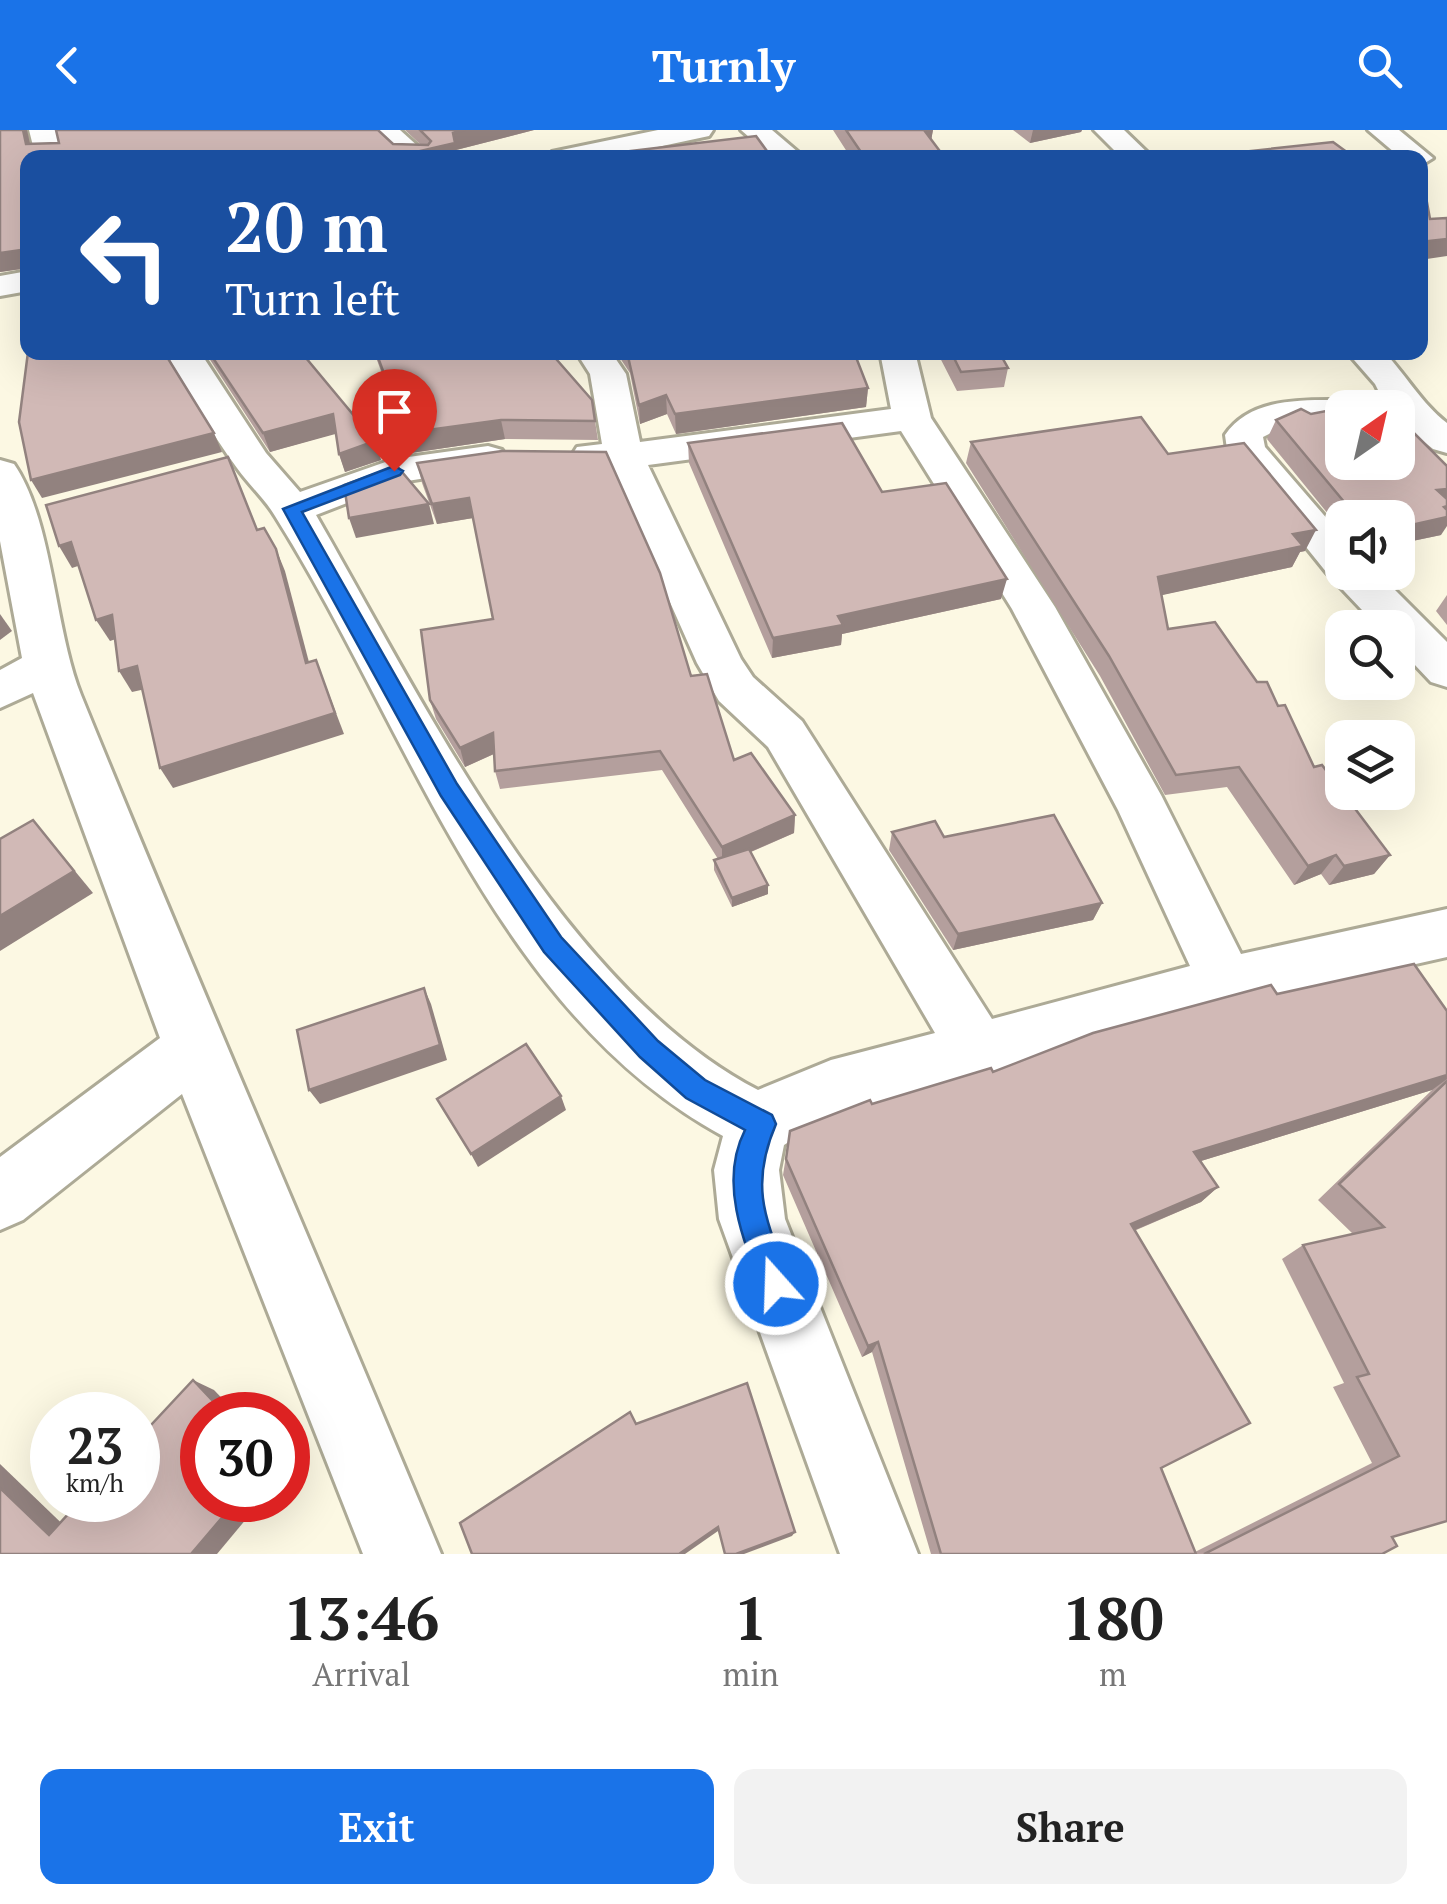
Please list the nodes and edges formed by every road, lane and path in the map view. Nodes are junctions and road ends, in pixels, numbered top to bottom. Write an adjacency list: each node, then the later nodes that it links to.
1 (384, 130): 7 (street)
2 (699, 130): 8 (street)
3 (755, 130): 9 (street)
4 (1151, 130): 6 (street)
5 (1382, 130): 10 (street)
6 (1110, 134)
7 (408, 150)
8 (601, 150)
9 (781, 150)
10 (1409, 150)
11 (186, 360): 22 (street)
12 (598, 360): 20 (street)
13 (899, 360): 17 (street)
14 (1372, 360): 15 (street)
15 (1394, 390)
16 (1325, 412): 23 (street)
17 (912, 418): 20 (street); 28 (street)
18 (1415, 419): 19 (street)
19 (1447, 441)
20 (624, 456): 22 (street); 30 (street)
21 (23, 502): 26 (street)
22 (292, 509): 31 (street)
23 (1325, 542)
24 (1369, 590): 25 (street)
25 (1447, 670)
26 (23, 678): 29 (street)
27 (1447, 932): 28 (street)
28 (1225, 980): 30 (street)
29 (194, 1048): 32 (street); 33 (street)
30 (978, 1050): 31 (street)
31 (762, 1124): 34 (street)
32 (0, 1197)
33 (402, 1554)
34 (879, 1554)

